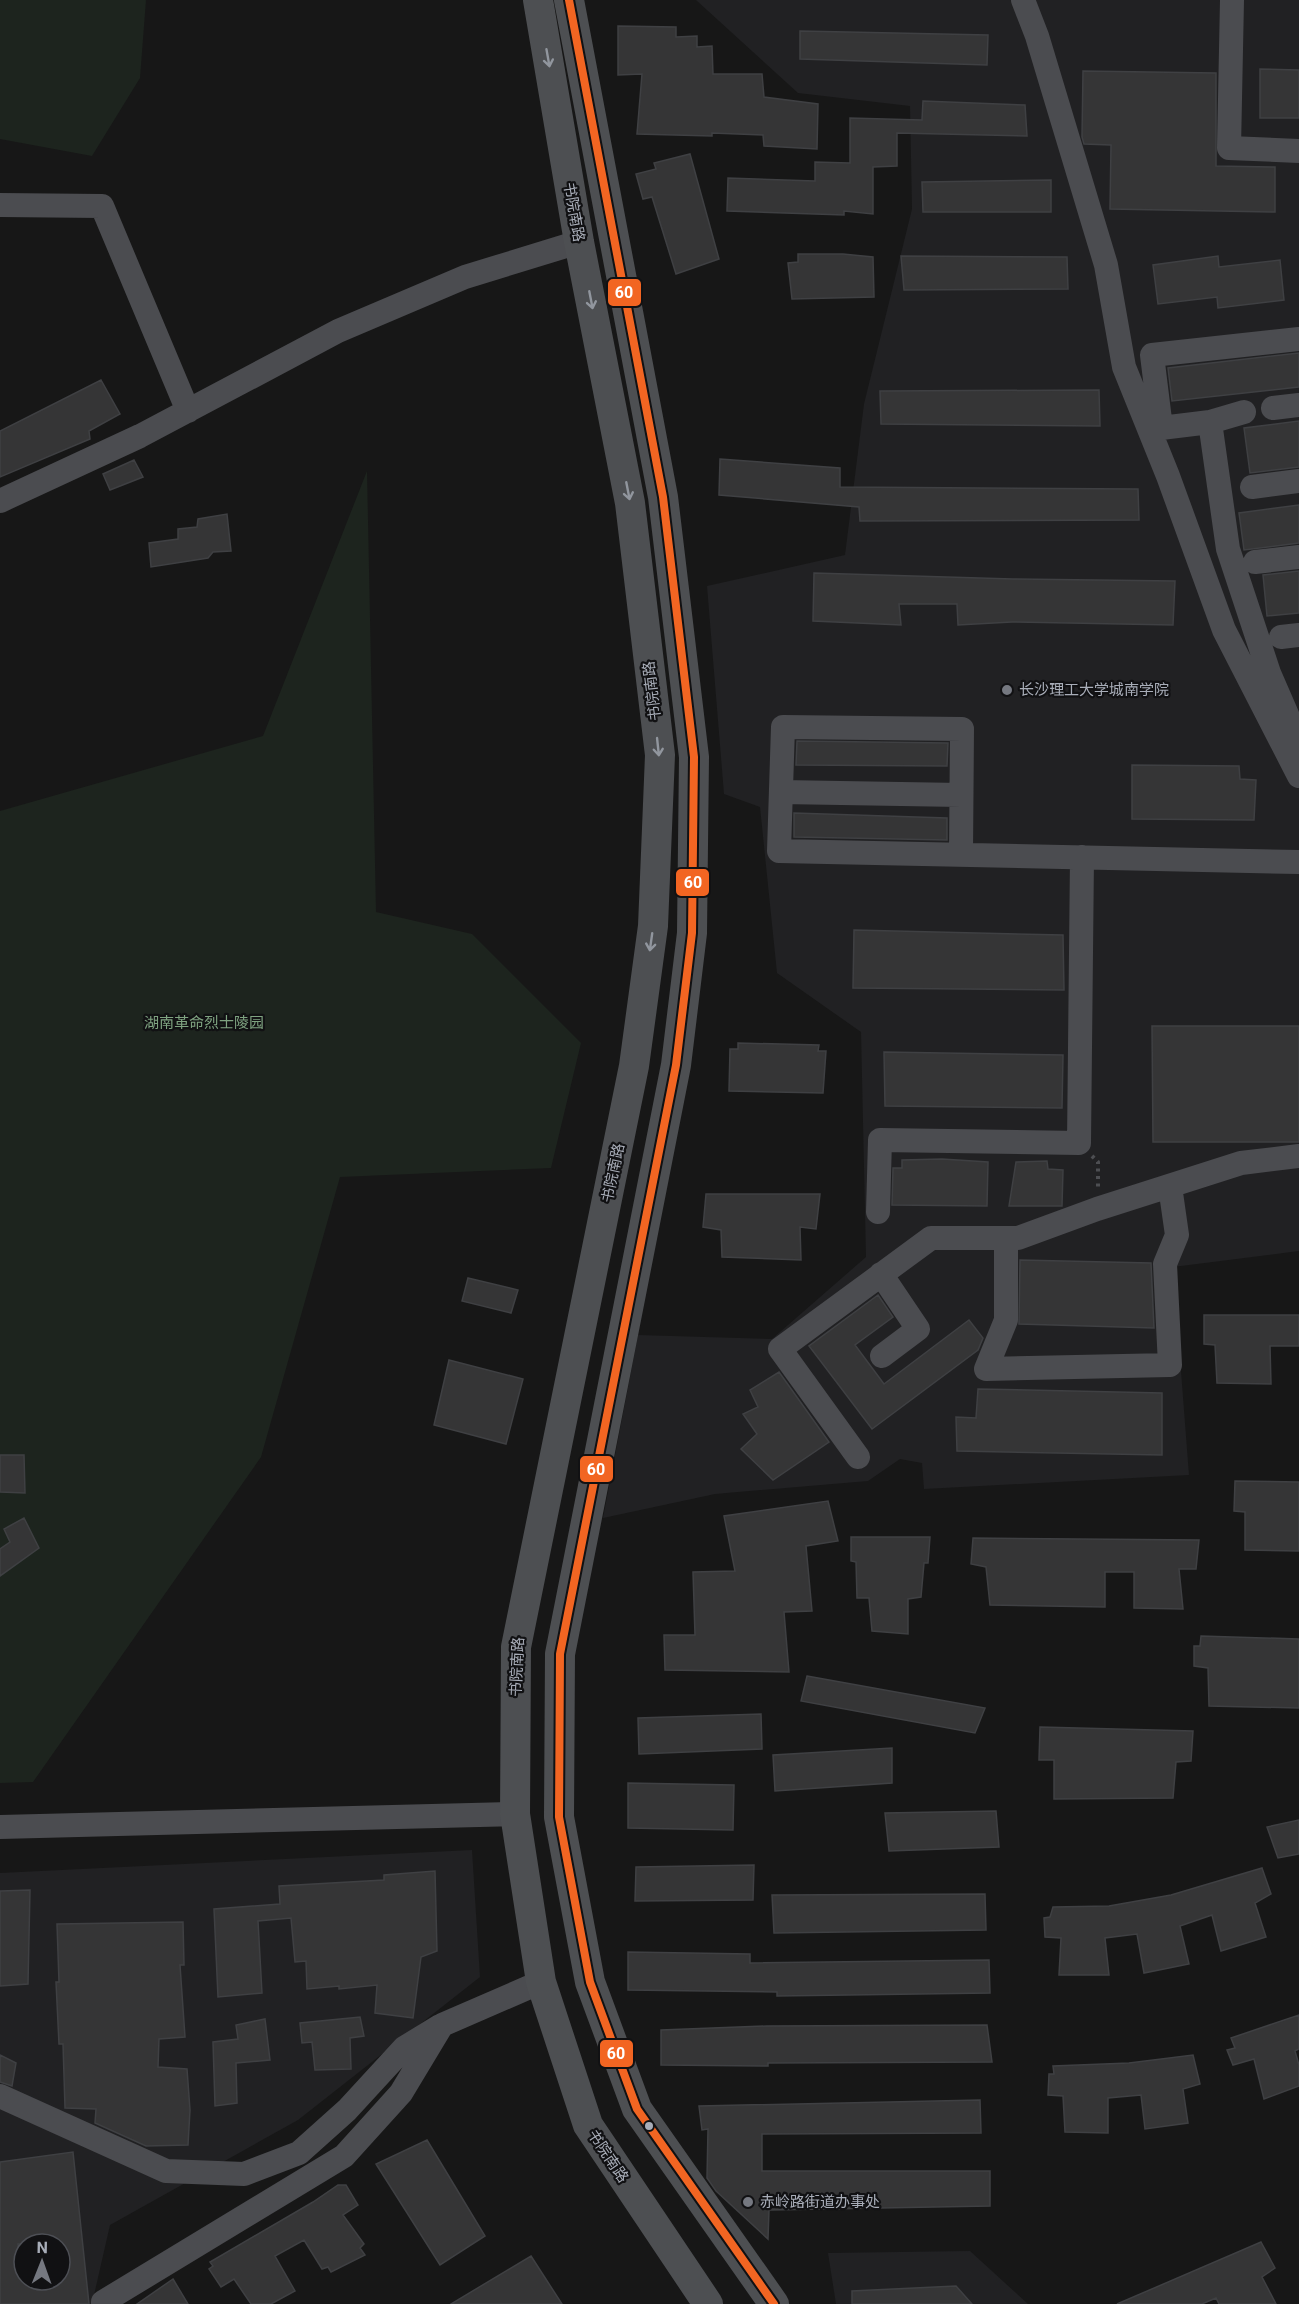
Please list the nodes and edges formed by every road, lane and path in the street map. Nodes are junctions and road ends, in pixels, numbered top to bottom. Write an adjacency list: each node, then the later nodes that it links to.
1 (538, 0): 7 (main road, 书院南路, one-way to 7)
2 (569, 0): 42 (main road)
3 (1023, 0): 20 (street)
4 (1232, 0): 5 (street)
5 (1299, 151)
6 (0, 205): 11 (street)
7 (579, 242): 11 (street); 35 (main road, 书院南路, one-way to 35)
8 (1299, 339): 13 (street)
9 (1299, 405): 10 (street)
10 (1273, 408)
11 (188, 411): 16 (street)
12 (1244, 412): 13 (street)
13 (1210, 422): 19 (street)
14 (1299, 481): 15 (street)
15 (1251, 487)
16 (0, 501)
17 (1299, 557): 18 (street)
18 (1255, 562)
19 (1299, 742)
20 (1299, 776)
21 (781, 792): 22 (street); 22 (street); 23 (street)
22 (961, 795): 23 (street)
23 (961, 854): 24 (street)
24 (1082, 857): 25 (street); 26 (street)
25 (1299, 862)
26 (1079, 1143): 29 (path); 30 (street)
27 (1299, 1156): 28 (street)
28 (1170, 1186): 29 (street); 31 (street)
29 (1097, 1209): 31 (street)
30 (878, 1212)
31 (1006, 1238): 32 (street)
32 (881, 1274): 33 (street); 34 (street)
33 (882, 1356)
34 (858, 1457)
35 (515, 1814): 36 (street); 37 (main road, 书院南路)
36 (0, 1827)
37 (541, 1982): 38 (street); 40 (main road, 书院南路)
38 (442, 2025): 39 (street); 41 (street)
39 (0, 2096)
40 (703, 2302)
41 (103, 2304)
42 (774, 2304)

